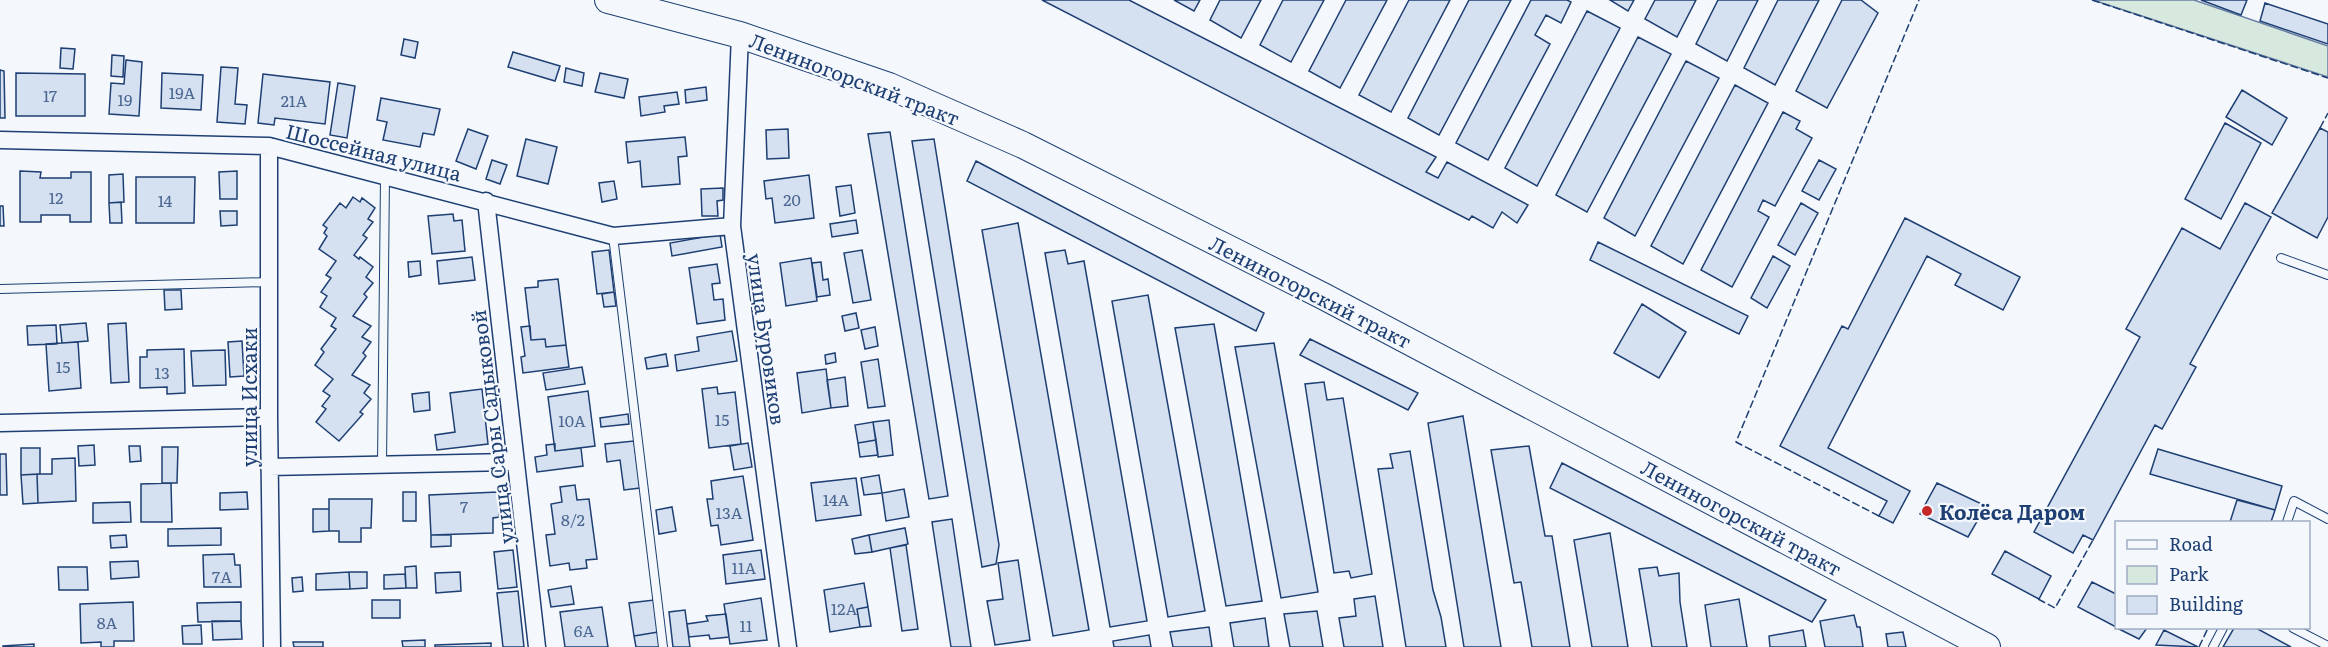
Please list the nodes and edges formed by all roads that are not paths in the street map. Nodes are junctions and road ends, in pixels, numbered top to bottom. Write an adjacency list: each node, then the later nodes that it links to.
1 (608, 0): 2 (main road, Лениногорский тракт)
2 (740, 35): 7 (street, улица Буровиков); 27 (main road, Лениногорский тракт)
3 (0, 140): 4 (street, Шоссейная улица)
4 (269, 146): 5 (street, Шоссейная улица); 11 (street, улица Исхаки)
5 (385, 177): 6 (street, Шоссейная улица); 16 (lane)
6 (486, 201): 8 (street, Шоссейная улица); 15 (street, улица Сары Садыковой)
7 (732, 226): 8 (street, Шоссейная улица); 26 (street, улица Буровиков)
8 (613, 236): 25 (lane)
9 (2281, 258): 10 (lane)
10 (2328, 275)
11 (269, 282): 12 (lane); 13 (street, улица Исхаки)
12 (0, 289)
13 (268, 417): 14 (street); 17 (street, улица Исхаки)
14 (0, 423)
15 (516, 462): 16 (street); 24 (street, улица Сары Садыковой)
16 (382, 465): 17 (street)
17 (269, 467): 23 (street, улица Исхаки)
18 (2328, 519): 19 (lane)
19 (2287, 521)
20 (2222, 629): 28 (lane)
21 (2297, 629): 22 (lane)
22 (2328, 646)
23 (272, 647)
24 (537, 647)
25 (663, 647)
26 (788, 647)
27 (1987, 647)
28 (2213, 647)

